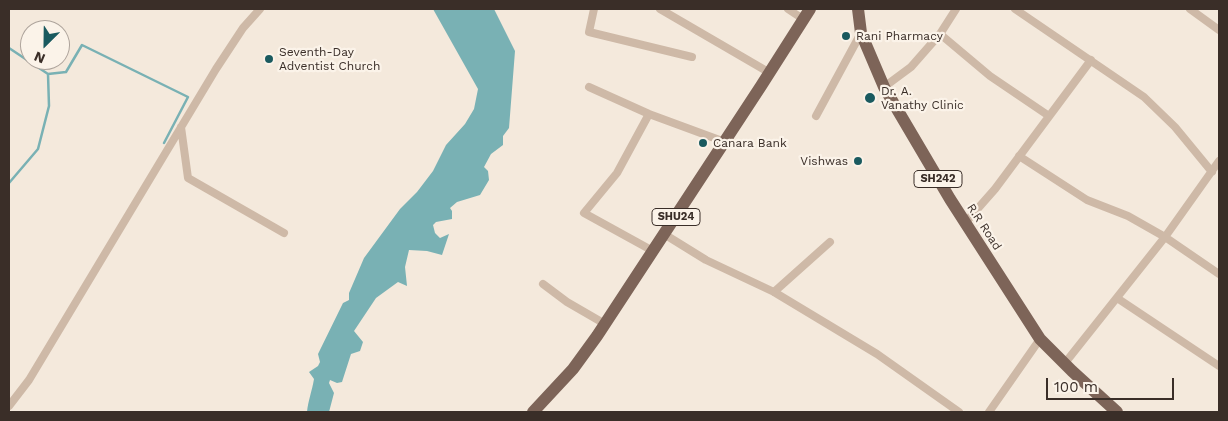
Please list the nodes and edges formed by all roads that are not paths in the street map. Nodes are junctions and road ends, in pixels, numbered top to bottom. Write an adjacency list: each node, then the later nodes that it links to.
1 (260, 9): 21 (street)
2 (594, 9): 13 (street)
3 (660, 9): 15 (street)
4 (788, 9): 9 (street)
5 (858, 9): 11 (main road, R.R Road / SH242)
6 (956, 9): 12 (street)
7 (1015, 9): 14 (street)
8 (1190, 9): 10 (street)
9 (806, 14): 15 (main road, SHU24)
10 (1219, 30)
11 (861, 34): 17 (main road, R.R Road / SH242); 19 (street)
12 (940, 34): 17 (street); 20 (street)
13 (692, 57)
14 (1091, 60): 20 (street); 25 (street)
15 (770, 73): 22 (main road, SHU24)
16 (589, 87): 18 (street)
17 (884, 87): 26 (main road, R.R Road / SH242)
18 (649, 114): 22 (street); 31 (street)
19 (816, 116)
20 (1049, 116): 23 (street)
21 (181, 127): 27 (street); 40 (street)
22 (725, 142): 28 (main road, SHU24)
23 (1019, 156): 26 (street); 29 (street)
24 (1219, 161): 25 (street)
25 (1212, 172): 29 (street)
26 (965, 223): 37 (main road, R.R Road / SH242)
27 (284, 233)
28 (664, 234): 31 (main road, SHU24); 34 (street)
29 (1165, 237): 32 (street); 35 (street)
30 (830, 242): 34 (street)
31 (653, 252): 36 (main road, SHU24)
32 (1219, 274)
33 (543, 284): 36 (street)
34 (774, 292): 42 (street)
35 (1117, 298): 38 (street); 39 (street)
36 (605, 324): 41 (main road, SHU24)
37 (1040, 339): 39 (main road, R.R Road / SH242); 43 (street)
38 (1219, 366)
39 (1070, 368): 44 (main road, R.R Road / SH242); 45 (main road, R.R Road / SH242)
40 (9, 406)
41 (533, 412)
42 (959, 412)
43 (989, 412)
44 (1117, 412)
45 (1122, 412)

